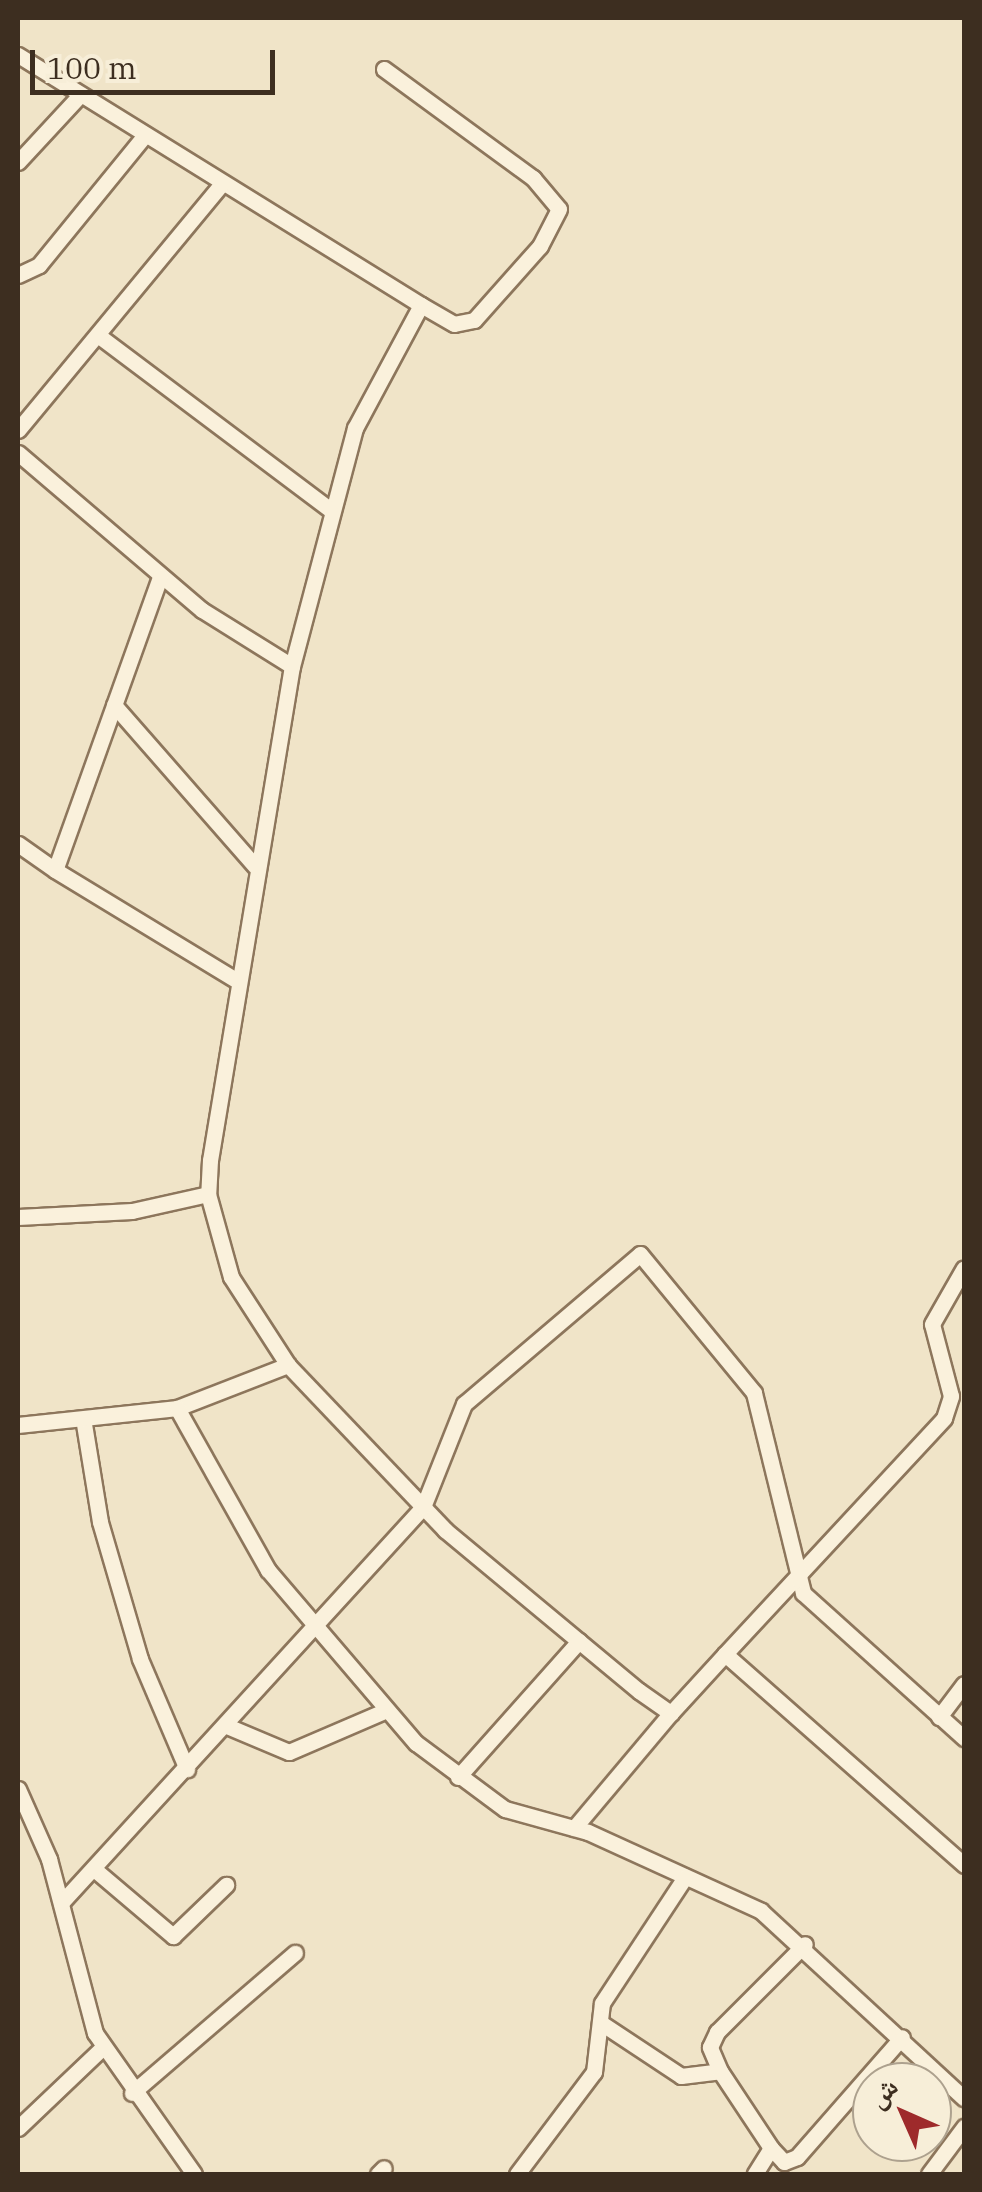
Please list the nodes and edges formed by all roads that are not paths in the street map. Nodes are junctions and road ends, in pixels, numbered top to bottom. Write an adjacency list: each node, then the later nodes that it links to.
1 (18, 57): 3 (street)
2 (384, 69): 8 (street)
3 (80, 95): 4 (street); 5 (street)
4 (145, 136): 6 (street); 7 (street)
5 (18, 162)
6 (222, 182): 8 (street); 9 (street)
7 (18, 275)
8 (420, 305): 12 (street)
9 (99, 336): 10 (street); 12 (street)
10 (18, 430)
11 (18, 452): 13 (street)
12 (329, 510): 14 (street)
13 (160, 577): 14 (street); 15 (street)
14 (292, 666): 17 (street)
15 (114, 705): 17 (street); 18 (street)
16 (18, 844): 18 (street)
17 (255, 866): 19 (street)
18 (56, 870): 19 (street)
19 (234, 979): 20 (street)
20 (208, 1194): 21 (street); 23 (street)
21 (18, 1217)
22 (964, 1268): 28 (street)
23 (288, 1365): 24 (street); 27 (street)
24 (177, 1408): 25 (street); 29 (street)
25 (84, 1424): 26 (street); 38 (street)
26 (18, 1426)
27 (423, 1508): 28 (street); 29 (street); 30 (street)
28 (796, 1572): 31 (street); 35 (street)
29 (313, 1629): 33 (street); 36 (street)
30 (579, 1641): 34 (street); 39 (street)
31 (725, 1654): 34 (street); 42 (street)
32 (964, 1684): 35 (street)
33 (382, 1712): 36 (street); 39 (street)
34 (671, 1713): 41 (street)
35 (939, 1717): 37 (street)
36 (227, 1726): 38 (street)
37 (964, 1738)
38 (187, 1769): 43 (street)
39 (458, 1777): 41 (street)
40 (18, 1790): 46 (street)
41 (574, 1828): 44 (street)
42 (964, 1865)
43 (94, 1869): 45 (street); 46 (street)
44 (685, 1877): 47 (street); 49 (street)
45 (226, 1885)
46 (61, 1903): 51 (street)
47 (804, 1944): 50 (street); 52 (street)
48 (295, 1953): 53 (street)
49 (601, 2023): 52 (street); 59 (street)
50 (902, 2037): 54 (street); 57 (street)
51 (103, 2047): 53 (street); 56 (street)
52 (720, 2071): 57 (street)
53 (132, 2093): 58 (street)
54 (964, 2098)
55 (964, 2127): 61 (street)
56 (18, 2128)
57 (771, 2148): 60 (street)
58 (194, 2174)
59 (518, 2174)
60 (755, 2174)
61 (929, 2174)

